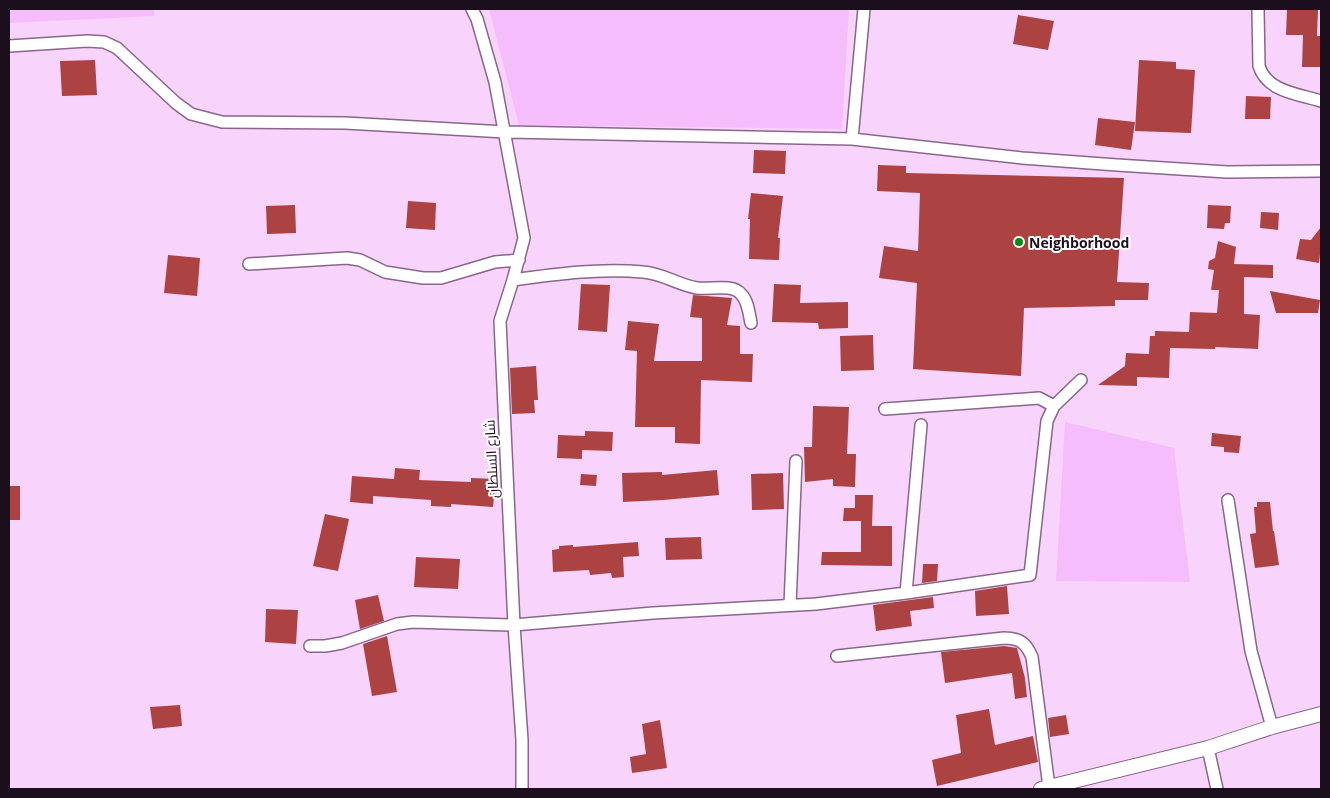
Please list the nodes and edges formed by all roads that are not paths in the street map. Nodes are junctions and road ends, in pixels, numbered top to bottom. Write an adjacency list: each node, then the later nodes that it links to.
1 (472, 9): 6 (street, شارع السلطان)
2 (864, 9): 7 (street)
3 (1258, 9): 5 (street)
4 (9, 46): 6 (street)
5 (1321, 101)
6 (505, 132): 7 (street); 9 (street, شارع السلطان)
7 (852, 139): 8 (street)
8 (1321, 171)
9 (519, 260): 10 (street); 11 (street, شارع السلطان)
10 (249, 264)
11 (513, 280): 12 (street); 21 (street, شارع السلطان)
12 (751, 323)
13 (1080, 380): 14 (street)
14 (1054, 406): 15 (street); 19 (street)
15 (885, 409)
16 (921, 425): 19 (street)
17 (796, 462): 20 (street)
18 (1228, 500): 25 (street)
19 (906, 592): 20 (street)
20 (790, 606): 21 (street)
21 (514, 625): 22 (street); 29 (street, شارع السلطان)
22 (310, 646)
23 (837, 656): 28 (street)
24 (1321, 714): 25 (street)
25 (1272, 727): 26 (street)
26 (1208, 748): 27 (street); 30 (street)
27 (1072, 786): 28 (street)
28 (1045, 788)
29 (522, 789)
30 (1217, 789)

